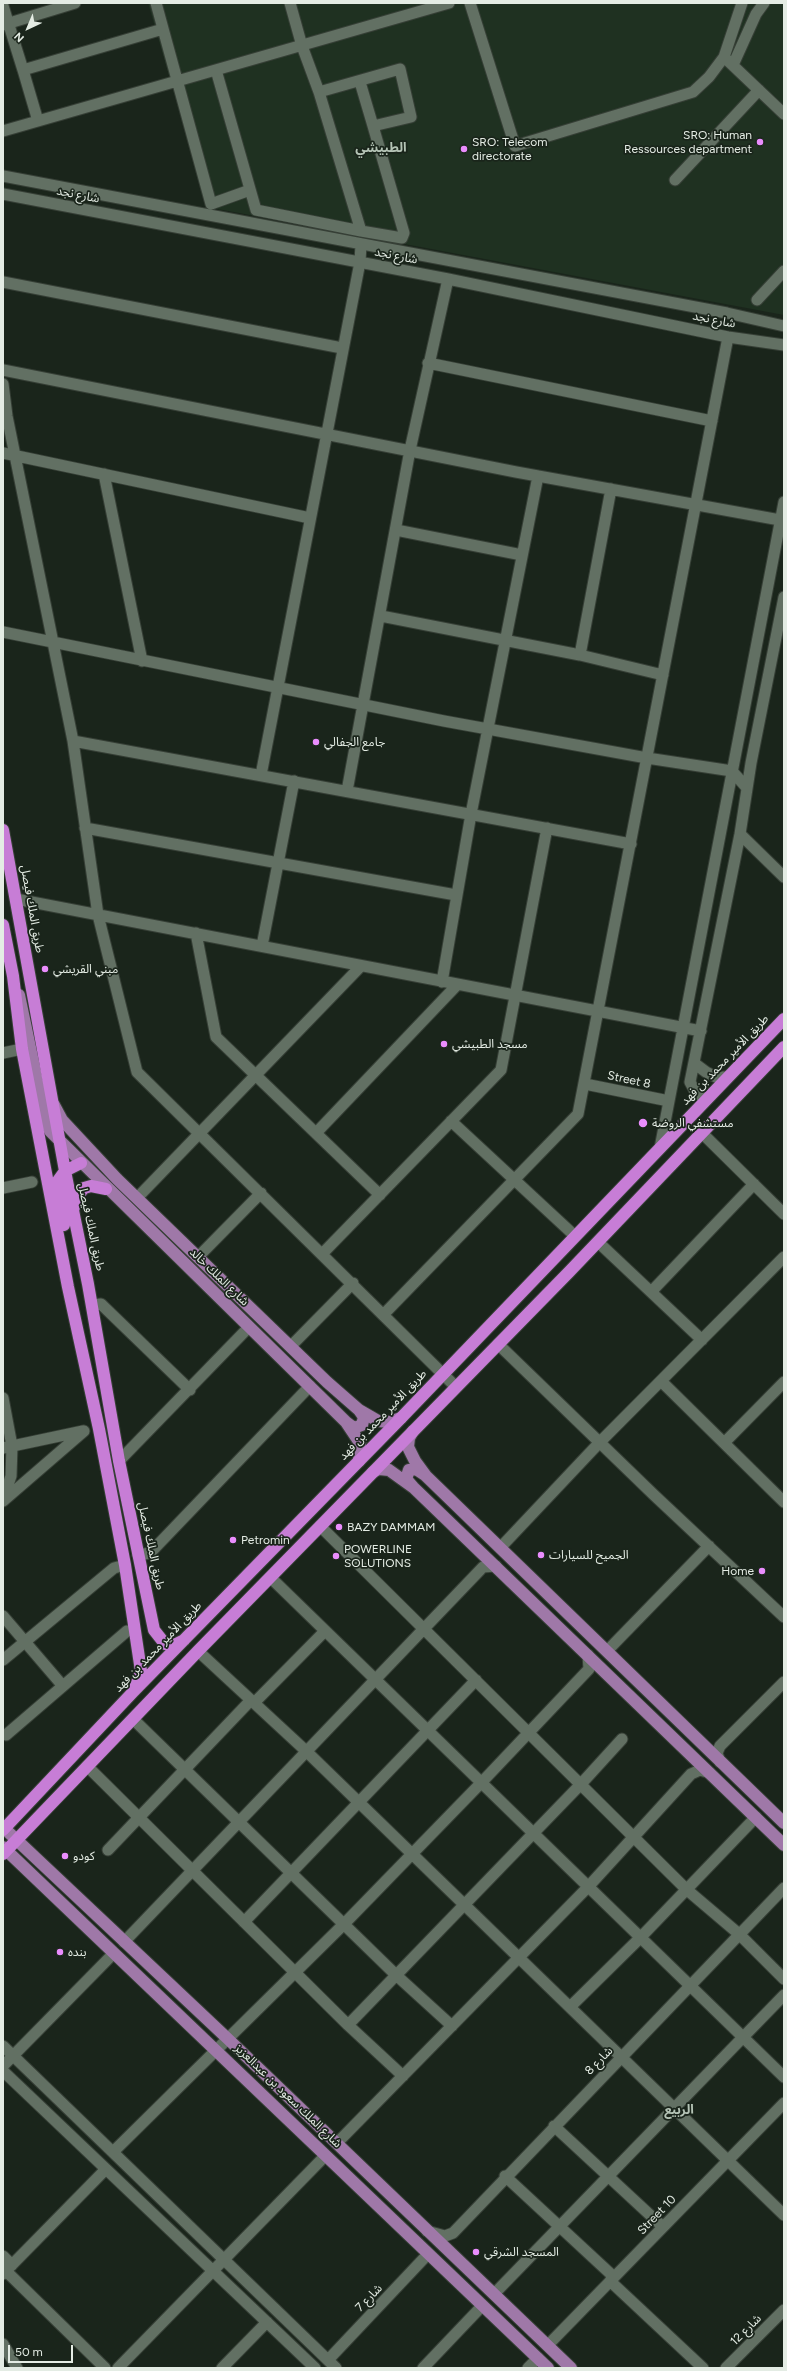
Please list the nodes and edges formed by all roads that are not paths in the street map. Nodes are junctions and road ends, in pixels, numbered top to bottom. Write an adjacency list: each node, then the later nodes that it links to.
1 (74, 3): 9 (street)
2 (156, 3): 10 (street)
3 (290, 3): 11 (street)
4 (450, 3): 11 (street)
5 (470, 3): 12 (street)
6 (742, 3): 12 (street)
7 (764, 3): 13 (street)
8 (3, 6): 9 (street)
9 (5, 24): 14 (street)
10 (163, 29): 14 (street); 16 (street)
11 (302, 46): 15 (street); 19 (street)
12 (724, 57): 13 (street)
13 (733, 65): 18 (street)
14 (23, 70): 21 (street)
15 (216, 70): 16 (street); 26 (street)
16 (177, 82): 21 (street); 26 (street)
17 (360, 82): 19 (street); 22 (street); 22 (street)
18 (759, 90): 20 (street); 25 (street)
19 (319, 92): 28 (street)
20 (784, 114)
21 (38, 121): 23 (street)
22 (373, 126): 28 (street)
23 (3, 131)
24 (3, 176): 29 (street, شارع نجد)
25 (674, 180)
26 (250, 190): 28 (street)
27 (3, 194): 30 (street, شارع نجد)
28 (362, 231)
29 (361, 244): 30 (street); 35 (street, شارع نجد)
30 (360, 262): 32 (street, شارع نجد); 38 (street)
31 (784, 271): 34 (street)
32 (448, 279): 36 (street, شارع نجد); 39 (street)
33 (3, 282): 38 (street)
34 (757, 300)
35 (784, 326)
36 (728, 337): 37 (street, شارع نجد); 42 (street)
37 (784, 345)
38 (342, 348): 43 (street)
39 (428, 363): 42 (street); 44 (street)
40 (3, 370): 43 (street)
41 (3, 384): 46 (street)
42 (712, 421): 51 (street)
43 (327, 433): 44 (street); 52 (street)
44 (410, 450): 48 (street); 54 (street)
45 (3, 453): 46 (street)
46 (15, 455): 47 (street); 60 (street)
47 (104, 474): 52 (street); 62 (street)
48 (538, 476): 49 (street); 55 (street)
49 (611, 489): 51 (street); 61 (street)
50 (784, 502): 53 (street)
51 (696, 504): 53 (street); 63 (street)
52 (310, 518): 64 (street)
53 (780, 520): 69 (street)
54 (396, 530): 55 (street); 57 (street)
55 (522, 555): 59 (street)
56 (784, 602): 72 (street)
57 (381, 616): 59 (street); 65 (street)
58 (3, 632): 60 (street)
59 (504, 640): 61 (street); 66 (street)
60 (52, 642): 62 (street); 67 (street)
61 (580, 655): 63 (street)
62 (142, 661): 64 (street)
63 (663, 675): 68 (street)
64 (278, 689): 65 (street); 70 (street)
65 (362, 705): 66 (street); 73 (street)
66 (488, 729): 68 (street); 74 (street)
67 (72, 741): 70 (street); 75 (street)
68 (647, 758): 69 (street); 79 (street)
69 (732, 771): 72 (street); 95 (street)
70 (261, 775): 71 (street)
71 (294, 782): 73 (street); 80 (street)
72 (747, 788): 78 (street)
73 (347, 791): 74 (street)
74 (471, 814): 76 (street); 82 (street)
75 (85, 828): 80 (street); 84 (street)
76 (547, 828): 79 (street); 92 (street)
77 (3, 830): 83 (highway, طريق الملك فيصل)
78 (740, 834): 81 (street); 96 (street)
79 (631, 844): 93 (street)
80 (279, 863): 82 (street); 87 (street)
81 (784, 877)
82 (456, 895): 90 (street)
83 (16, 899): 84 (street); 106 (highway, طريق الملك فيصل)
84 (98, 914): 86 (street); 108 (street)
85 (3, 926): 89 (highway)
86 (196, 933): 87 (street); 101 (street)
87 (262, 946): 88 (street)
88 (361, 966): 90 (street); 101 (street)
89 (13, 976): 98 (highway); 111 (main road, شارع الملك خالد)
90 (442, 982): 91 (street)
91 (457, 985): 92 (street); 109 (street)
92 (516, 996): 93 (street); 107 (street)
93 (600, 1012): 95 (street); 103 (street)
94 (784, 1019): 102 (highway, طريق الأمير محمد بن فهد)
95 (683, 1029): 96 (street); 105 (street)
96 (701, 1031): 100 (street)
97 (784, 1047): 110 (highway)
98 (22, 1049): 99 (street); 138 (highway)
99 (3, 1053)
100 (694, 1063): 102 (street); 104 (street)
101 (255, 1074): 108 (street); 109 (street)
102 (728, 1078): 104 (highway, طريق الأمير محمد بن فهد)
103 (585, 1084): 105 (street, Street 8); 115 (street)
104 (706, 1099): 112 (highway, طريق الأمير محمد بن فهد)
105 (669, 1101): 112 (street)
106 (53, 1104): 111 (highway, طريق الملك فيصل); 121 (main road, شارع الملك خالد)
107 (451, 1121): 115 (street); 122 (street)
108 (200, 1132): 120 (street); 121 (street)
109 (316, 1133): 122 (street)
110 (702, 1133): 117 (street); 126 (highway)
111 (60, 1143): 113 (main road, شارع الملك خالد); 114 (highway, طريق الملك فيصل)
112 (660, 1148): 125 (highway, طريق الأمير محمد بن فهد)
113 (81, 1163): 114 (highway); 119 (main road, شارع الملك خالد); 121 (main road)
114 (65, 1171): 123 (highway, طريق الملك فيصل); 138 (highway)
115 (515, 1180): 125 (street); 133 (street)
116 (32, 1182): 118 (street)
117 (754, 1184): 124 (street); 131 (street)
118 (3, 1188)
119 (106, 1189): 123 (highway); 134 (main road, شارع الملك خالد)
120 (261, 1193): 127 (street); 129 (street)
121 (133, 1194): 129 (main road, شارع الملك خالد)
122 (380, 1195): 127 (street)
123 (73, 1211): 132 (highway, طريق الملك فيصل)
124 (784, 1214)
125 (576, 1236): 139 (highway, طريق الأمير محمد بن فهد)
126 (598, 1242): 131 (street); 136 (highway)
127 (323, 1253): 130 (street)
128 (784, 1256): 135 (street)
129 (198, 1257): 137 (main road, شارع الملك خالد)
130 (353, 1283): 133 (street); 137 (street)
131 (651, 1292): 135 (street)
132 (92, 1305): 144 (street); 155 (highway, طريق الملك فيصل)
133 (384, 1314): 139 (street)
134 (250, 1327): 142 (main road, شارع الملك خالد); 144 (street)
135 (702, 1340): 140 (street)
136 (498, 1344): 143 (highway); 152 (street)
137 (291, 1346): 146 (main road, شارع الملك خالد)
138 (86, 1364): 149 (highway)
139 (443, 1373): 143 (street); 147 (highway, طريق الأمير محمد بن فهد)
140 (661, 1382): 152 (street); 153 (street)
141 (784, 1382): 153 (street)
142 (310, 1386): 148 (main road, شارع الملك خالد); 165 (street)
143 (456, 1387): 151 (highway)
144 (190, 1390): 155 (street)
145 (3, 1398): 154 (street)
146 (359, 1410): 147 (main road, شارع الملك خالد); 148 (main road)
147 (401, 1418): 156 (highway, طريق الأمير محمد بن فهد)
148 (346, 1422): 156 (main road, شارع الملك خالد)
149 (99, 1429): 150 (street); 166 (highway)
150 (84, 1431): 154 (street); 160 (street)
151 (413, 1431): 157 (highway); 158 (main road)
152 (600, 1442): 163 (street); 164 (street)
153 (724, 1443): 161 (street)
154 (7, 1447): 160 (street)
155 (119, 1461): 165 (highway, طريق الملك فيصل)
156 (359, 1461): 175 (highway, طريق الأمير محمد بن فهد)
157 (373, 1472): 159 (main road); 162 (highway)
158 (426, 1476): 159 (main road); 164 (main road)
159 (414, 1488): 167 (main road)
160 (3, 1501)
161 (784, 1502)
162 (320, 1526): 168 (highway); 171 (street)
163 (709, 1546): 170 (street); 178 (street)
164 (500, 1548): 178 (main road)
165 (138, 1555): 172 (highway, طريق الملك فيصل)
166 (124, 1565): 174 (highway); 176 (street)
167 (496, 1566): 171 (street); 179 (main road)
168 (271, 1578): 173 (street); 177 (highway)
169 (3, 1616): 176 (street)
170 (784, 1617)
171 (424, 1627): 181 (street); 182 (street)
172 (154, 1630): 174 (highway); 175 (highway)
173 (325, 1631): 181 (street); 186 (street)
174 (132, 1632): 184 (street); 185 (highway)
175 (189, 1636): 185 (highway, طريق الأمير محمد بن فهد)
176 (25, 1643): 180 (street); 184 (street)
177 (198, 1650): 186 (street); 187 (highway)
178 (607, 1651): 193 (main road)
179 (588, 1655): 189 (street); 196 (main road)
180 (3, 1660)
181 (375, 1680): 188 (street); 192 (street)
182 (476, 1680): 188 (street); 189 (street)
183 (784, 1682): 193 (street)
184 (62, 1685): 190 (street)
185 (133, 1692): 204 (highway, طريق الأمير محمد بن فهد)
186 (253, 1701): 192 (street); 195 (street)
187 (134, 1719): 194 (highway); 195 (street)
188 (427, 1730): 197 (street); 199 (street)
189 (528, 1733): 197 (street); 198 (street)
190 (6, 1735)
191 (622, 1739): 198 (street)
192 (306, 1751): 199 (street); 202 (street)
193 (720, 1762): 203 (main road)
194 (87, 1766): 201 (street); 207 (highway)
195 (185, 1769): 201 (street); 202 (street)
196 (710, 1773): 200 (main road); 206 (street)
197 (481, 1783): 205 (street); 211 (street)
198 (581, 1784): 205 (street); 206 (street)
199 (358, 1802): 211 (street); 213 (street)
200 (756, 1817): 208 (main road); 216 (street)
201 (139, 1818): 210 (street); 212 (street)
202 (240, 1822): 212 (street); 213 (street)
203 (784, 1823)
204 (3, 1829): 207 (main road, شارع الملك سعود بن عبدالعزيز)
205 (533, 1833): 214 (street); 217 (street)
206 (635, 1837): 214 (street); 216 (street)
207 (16, 1840): 209 (highway); 222 (main road, شارع الملك سعود بن عبدالعزيز)
208 (784, 1845)
209 (4, 1850): 223 (main road, شارع الملك سعود بن عبدالعزيز)
210 (108, 1850)
211 (411, 1854): 217 (street); 219 (street)
212 (193, 1872): 218 (street); 222 (street)
213 (291, 1872): 218 (street); 219 (street)
214 (588, 1887): 221 (street); 224 (street)
215 (784, 1888): 220 (street, شارع 8)
216 (686, 1889): 220 (street); 221 (street)
217 (463, 1904): 224 (street); 226 (street)
218 (244, 1922): 225 (street)
219 (344, 1924): 225 (street); 226 (street)
220 (739, 1934): 227 (street); 228 (street, شارع 8)
221 (640, 1938): 228 (street); 230 (street)
222 (124, 1942): 233 (main road, شارع الملك سعود بن عبدالعزيز)
223 (113, 1954): 236 (main road, شارع الملك سعود بن عبدالعزيز); 237 (street)
224 (519, 1958): 230 (street); 232 (street)
225 (296, 1972): 231 (street); 233 (street)
226 (396, 1975): 231 (street); 232 (street)
227 (784, 1979)
228 (690, 1987): 234 (street); 238 (street, شارع 8)
229 (784, 1995): 234 (street)
230 (570, 2007): 238 (street)
231 (348, 2025): 241 (street)
232 (452, 2026): 241 (street)
233 (228, 2039): 236 (street); 246 (main road, شارع الملك سعود بن عبدالعزيز)
234 (743, 2039): 242 (street); 244 (street)
235 (3, 2046): 237 (street)
236 (215, 2051): 247 (street); 248 (main road, شارع الملك سعود بن عبدالعزيز)
237 (12, 2055): 239 (street); 247 (street)
238 (621, 2057): 244 (street); 245 (street, شارع 8)
239 (3, 2066)
240 (3, 2071): 250 (street)
241 (403, 2076): 246 (street)
242 (784, 2077)
243 (784, 2103): 249 (street, Street 10)
244 (674, 2110): 249 (street); 252 (street)
245 (554, 2126): 251 (street, شارع 8); 252 (street)
246 (337, 2143): 256 (main road, شارع الملك سعود بن عبدالعزيز)
247 (113, 2152): 259 (street)
248 (325, 2156): 257 (main road, شارع الملك سعود بن عبدالعزيز); 259 (street)
249 (727, 2161): 253 (street); 255 (street, Street 10)
250 (106, 2169): 260 (street); 261 (street)
251 (505, 2176): 254 (street); 256 (street, شارع 8)
252 (608, 2177): 254 (street); 255 (street)
253 (783, 2211)
254 (560, 2227): 262 (street); 263 (street)
255 (662, 2228): 262 (street, Street 10)
256 (427, 2231): 263 (main road, شارع الملك سعود بن عبدالعزيز)
257 (428, 2254): 264 (main road, شارع الملك سعود بن عبدالعزيز); 270 (street, شارع 7)
258 (3, 2256): 260 (street)
259 (224, 2260): 261 (street); 270 (street)
260 (7, 2270): 272 (street)
261 (213, 2271): 266 (street); 273 (street)
262 (612, 2279): 268 (street, Street 10); 281 (street)
263 (494, 2294): 268 (main road, شارع الملك سعود بن عبدالعزيز)
264 (482, 2306): 269 (main road, شارع الملك سعود بن عبدالعزيز); 277 (street)
265 (784, 2310): 282 (street, شارع 12)
266 (266, 2322): 274 (street); 275 (street)
267 (3, 2344): 271 (street)
268 (548, 2346): 280 (main road, شارع الملك سعود بن عبدالعزيز)
269 (538, 2358): 278 (street); 279 (main road, شارع الملك سعود بن عبدالعزيز)
270 (328, 2360): 276 (street)
271 (17, 2368)
272 (104, 2368)
273 (118, 2368)
274 (222, 2368)
275 (315, 2368)
276 (336, 2368)
277 (423, 2368)
278 (528, 2368)
279 (548, 2368)
280 (571, 2368)
281 (703, 2368)
282 (726, 2368)

